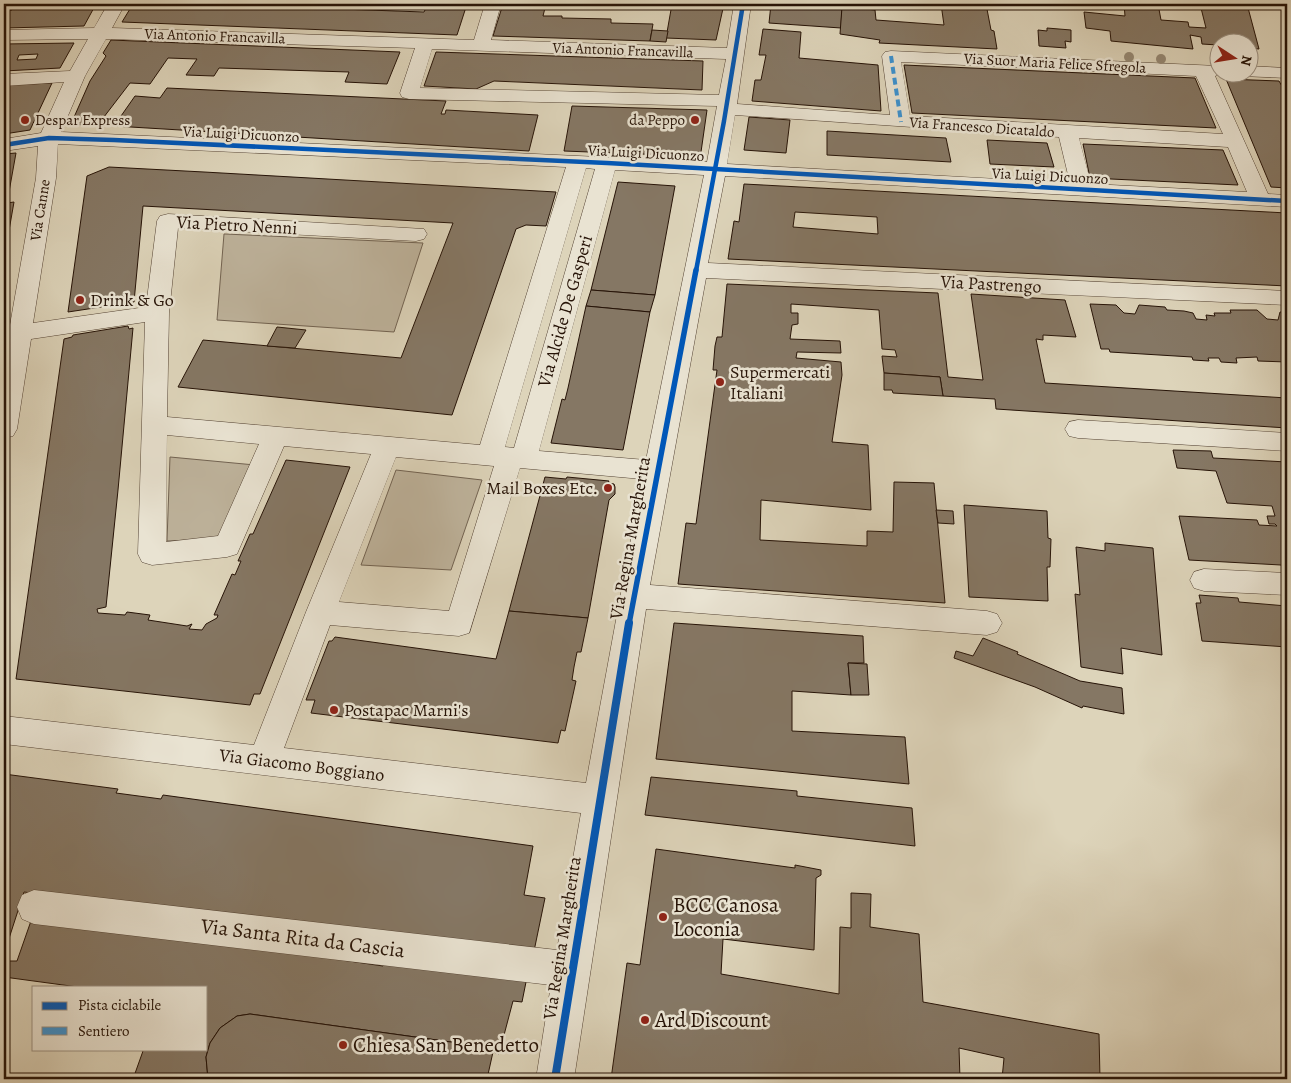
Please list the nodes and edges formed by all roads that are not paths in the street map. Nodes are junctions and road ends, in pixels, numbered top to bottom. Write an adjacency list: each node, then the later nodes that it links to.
1 (116, 4): 4 (street, Via Canne)
2 (743, 4): 8 (street, Via Regina Margherita)
3 (493, 5): 7 (street)
4 (99, 33): 5 (street, Via Antonio Francavilla); 6 (street, Via Antonio Francavilla); 12 (street, Via Canne)
5 (4, 35)
6 (425, 44): 7 (street, Via Antonio Francavilla); 15 (street, Via Francesco Dicataldo)
7 (480, 45): 8 (street, Via Antonio Francavilla)
8 (736, 54): 15 (street, Via Regina Margherita)
9 (1208, 70): 16 (street, Via Suor Maria Felice Sfregola)
10 (1258, 72): 11 (street)
11 (1287, 73)
12 (76, 76): 13 (street); 18 (street, Via Canne)
13 (4, 80)
14 (1215, 82): 19 (street)
15 (729, 105): 16 (street, Via Francesco Dicataldo); 23 (street, Via Regina Margherita)
16 (901, 122): 17 (street, Via Francesco Dicataldo)
17 (1068, 132): 19 (street, Via Francesco Dicataldo); 24 (street)
18 (49, 138): 20 (street, Via Luigi Dicuonzo); 21 (street, Via Luigi Dicuonzo); 29 (street, Via Canne)
19 (1236, 141): 25 (street)
20 (4, 145)
21 (578, 162): 22 (street, Via Luigi Dicuonzo); 40 (street, Via Alcide De Gasperi)
22 (607, 163): 23 (street, Via Luigi Dicuonzo); 40 (street, Via Alcide De Gasperi)
23 (716, 169): 24 (street, Via Luigi Dicuonzo); 28 (street, Via Regina Margherita)
24 (1082, 190): 25 (street, Via Luigi Dicuonzo)
25 (1260, 200): 26 (street, Via Luigi Dicuonzo)
26 (1287, 201)
27 (416, 234): 32 (street, Via Pietro Nenni)
28 (695, 270): 31 (street, Via Pastrengo); 41 (street, Via Regina Margherita)
29 (27, 290): 30 (street); 33 (street, Via Canne)
30 (4, 292)
31 (1287, 298)
32 (157, 313): 33 (street); 34 (street)
33 (21, 333): 35 (street, Via Canne)
34 (155, 426): 37 (street); 37 (street)
35 (4, 429)
36 (1078, 429): 38 (street)
37 (275, 437): 39 (street)
38 (1287, 442)
39 (387, 446): 40 (street); 45 (street)
40 (508, 457): 41 (street); 45 (street, Via Alcide De Gasperi)
41 (657, 471): 44 (street, Via Regina Margherita)
42 (1204, 580): 43 (street)
43 (1287, 584)
44 (635, 596): 46 (street); 49 (street, Via Regina Margherita)
45 (320, 612): 48 (street)
46 (986, 623)
47 (4, 730): 48 (street, Via Giacomo Boggiano)
48 (264, 760): 49 (street, Via Giacomo Boggiano)
49 (600, 800): 51 (street, Via Regina Margherita)
50 (34, 907): 51 (street, Via Santa Rita da Cascia)
51 (572, 970): 52 (street, Via Regina Margherita)
52 (555, 1079)

